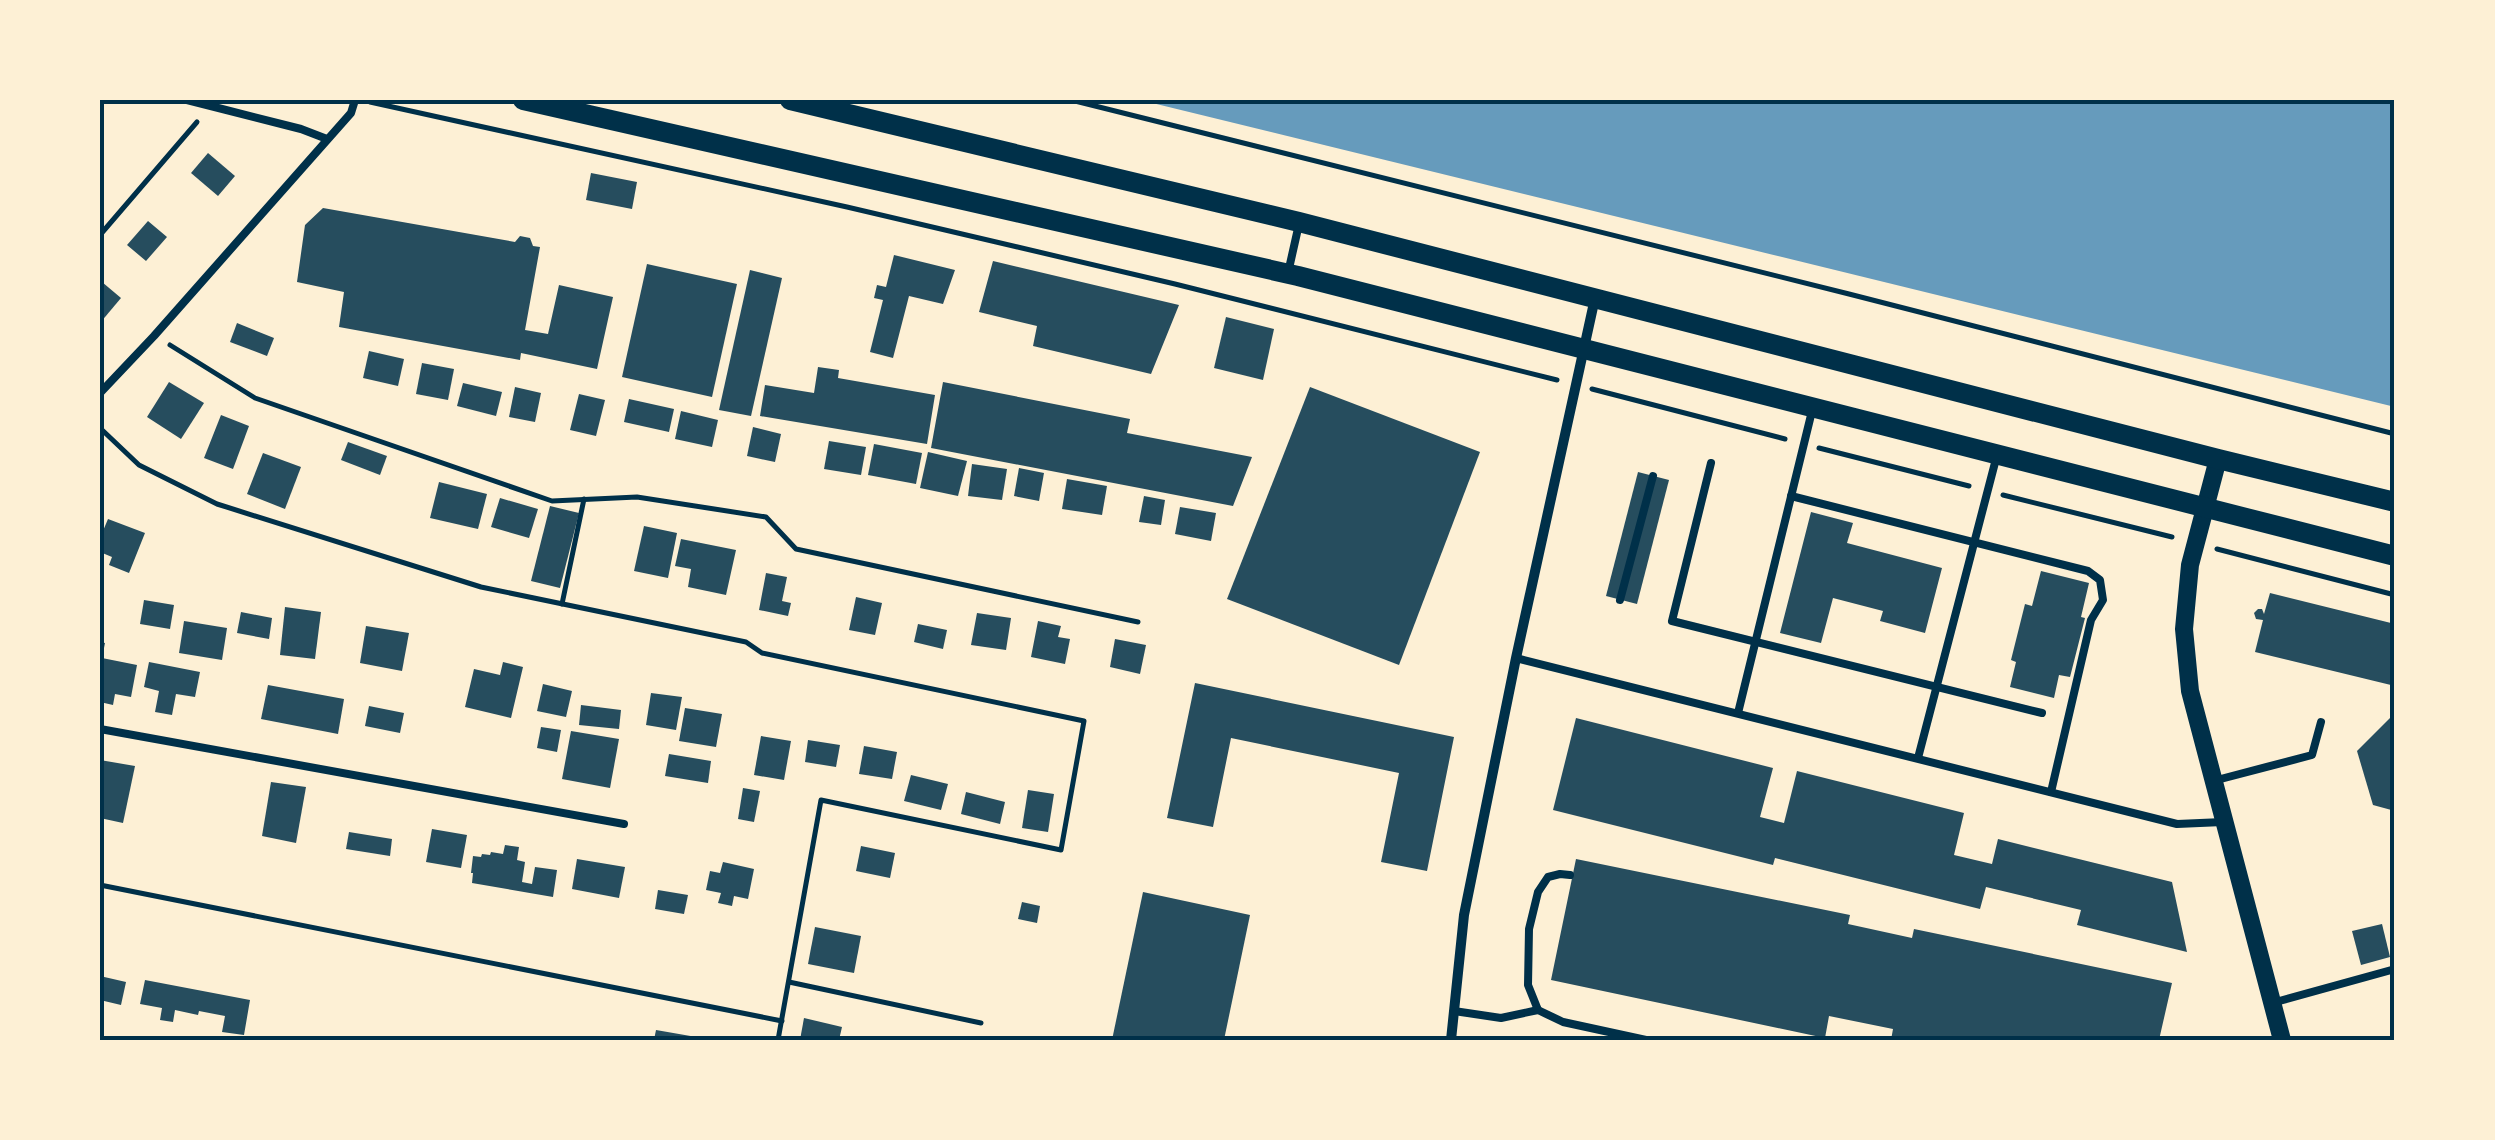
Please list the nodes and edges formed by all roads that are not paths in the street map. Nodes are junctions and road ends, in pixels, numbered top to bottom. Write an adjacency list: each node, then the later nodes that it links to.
1 (187, 100): 5 (lane)
2 (354, 100): 5 (lane)
3 (524, 100): 7 (main road)
4 (790, 100): 6 (main road)
5 (327, 139): 10 (lane)
6 (1299, 222): 7 (lane); 8 (main road)
7 (1288, 273): 9 (main road)
8 (1595, 298): 9 (street); 13 (main road)
9 (1583, 348): 11 (main road); 23 (street)
10 (100, 393)
11 (1813, 407): 12 (main road); 16 (lane)
12 (1997, 455): 18 (main road); 19 (lane)
13 (2218, 459): 17 (main road); 18 (street)
14 (1711, 463): 22 (lane)
15 (1653, 476): 21 (lane)
16 (1790, 496): 19 (lane); 22 (lane)
17 (2395, 502)
18 (2205, 508): 20 (main road); 30 (street)
19 (1974, 541): 24 (lane); 31 (lane)
20 (2395, 556)
21 (1620, 600)
22 (1755, 643): 24 (lane); 25 (lane)
23 (1516, 658): 25 (lane); 38 (street)
24 (1936, 687): 26 (lane); 29 (lane)
25 (1738, 712): 29 (lane)
26 (2042, 713)
27 (2321, 722): 30 (lane)
28 (100, 730): 33 (lane)
29 (1918, 758): 31 (lane)
30 (2213, 781): 32 (street)
31 (2051, 792): 32 (lane)
32 (2224, 822): 36 (street)
33 (624, 824)
34 (1570, 875): 37 (lane)
35 (2395, 970): 36 (lane)
36 (2272, 1002): 41 (street)
37 (1538, 1010): 38 (lane); 40 (lane)
38 (1454, 1011): 39 (street)
39 (1451, 1040)
40 (1646, 1040)
41 (2282, 1040)

